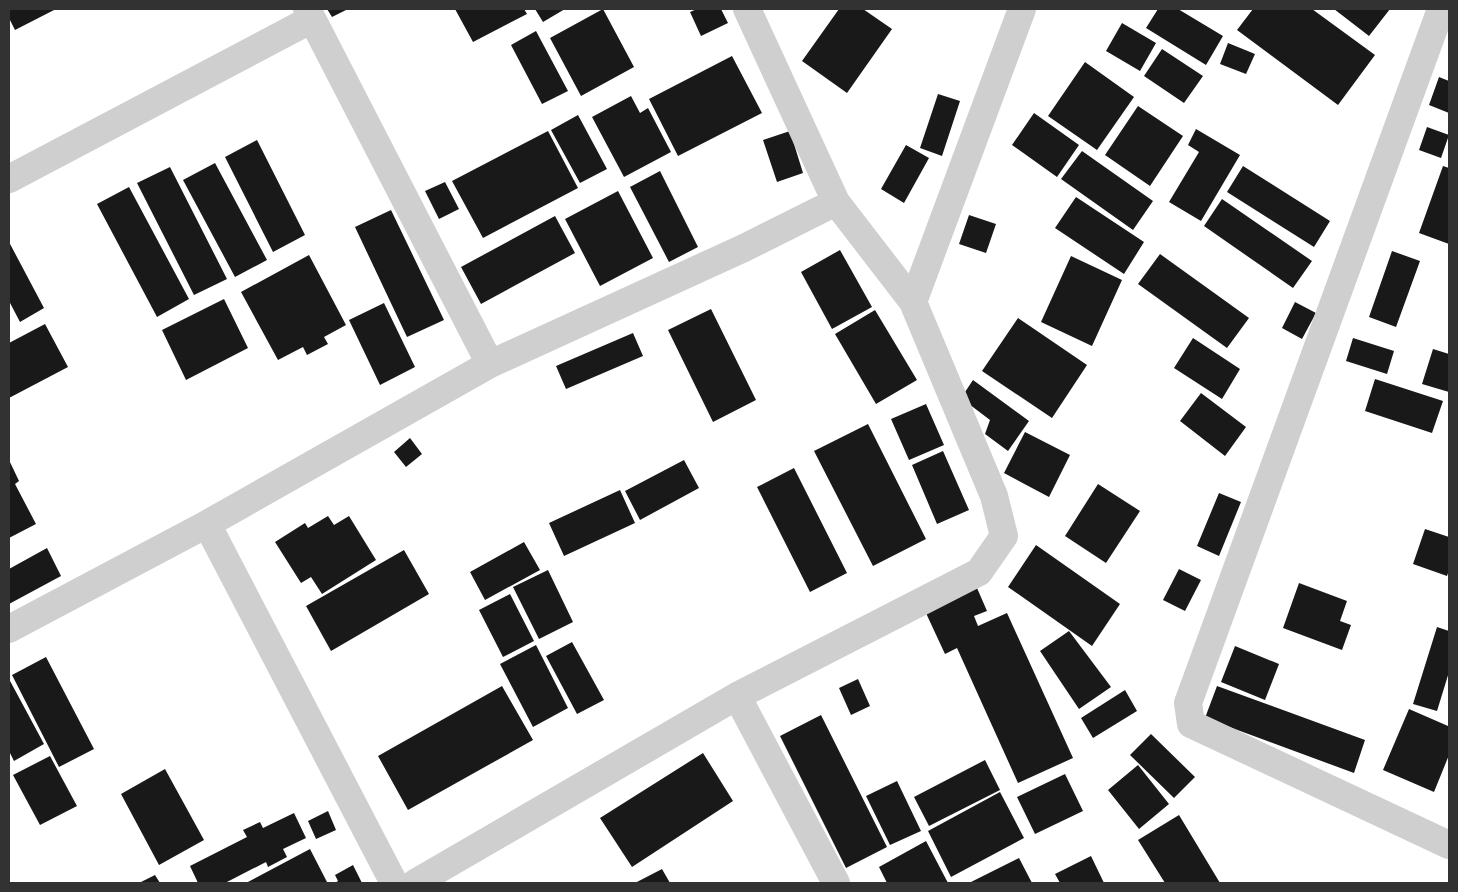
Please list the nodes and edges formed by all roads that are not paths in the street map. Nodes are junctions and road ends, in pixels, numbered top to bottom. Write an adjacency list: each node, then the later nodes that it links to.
1 (747, 9): 6 (street)
2 (1022, 9): 7 (street)
3 (1441, 9): 12 (street)
4 (310, 14): 5 (street); 8 (street)
5 (9, 179)
6 (836, 202): 7 (street); 8 (street)
7 (913, 302): 11 (street)
8 (490, 364): 9 (street)
9 (206, 524): 10 (street); 13 (street)
10 (9, 629)
11 (737, 696): 14 (street); 15 (street)
12 (1449, 845)
13 (394, 883)
14 (415, 883)
15 (836, 883)

